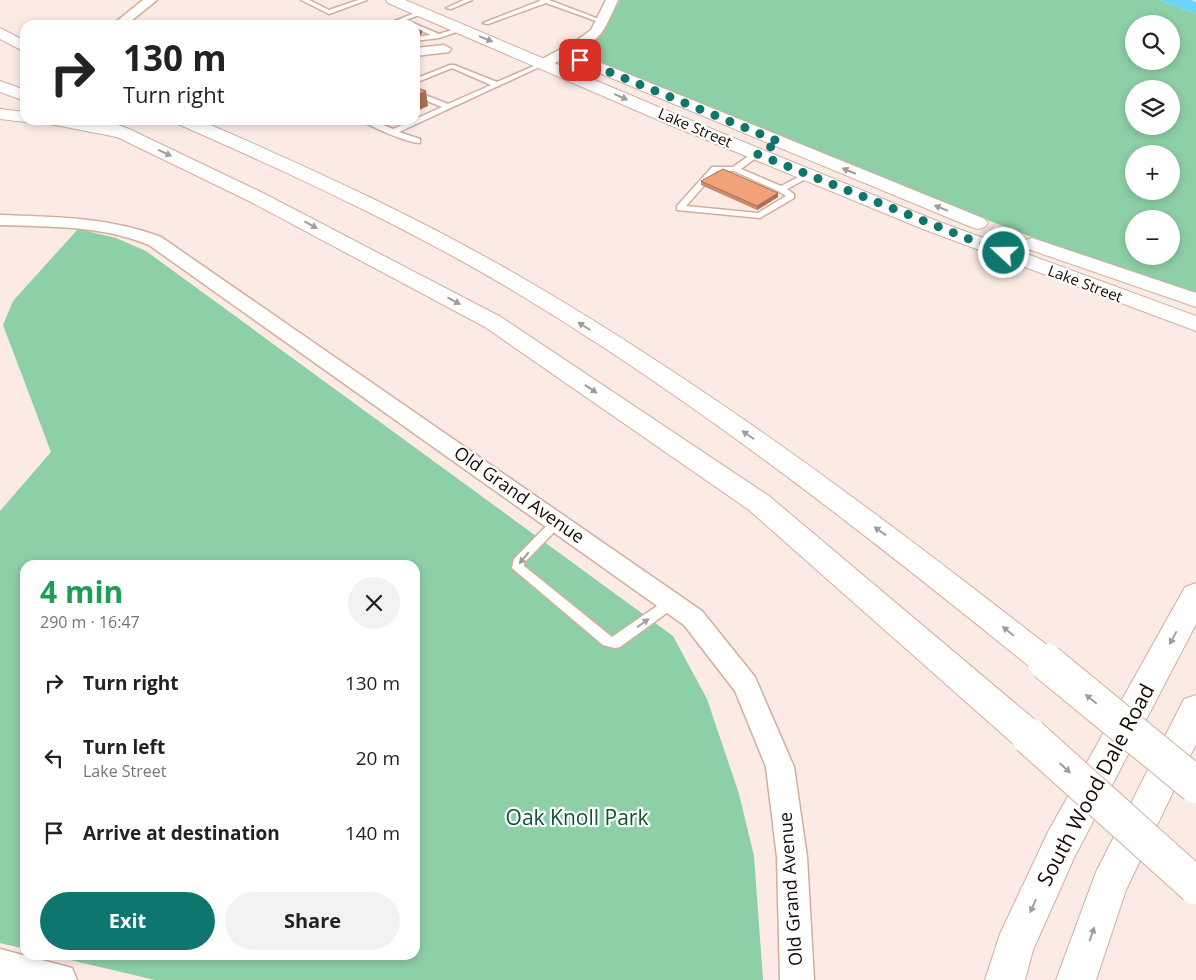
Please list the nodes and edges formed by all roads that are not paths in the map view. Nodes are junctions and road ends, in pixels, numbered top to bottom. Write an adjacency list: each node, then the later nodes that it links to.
1 (150, 0): 10 (street)
2 (304, 0): 3 (lane)
3 (364, 0)
4 (393, 0): 8 (main road, Lake Street)
5 (469, 0): 9 (lane)
6 (612, 0): 12 (street)
7 (544, 1): 12 (lane); 13 (lane)
8 (426, 6): 9 (main road, Lake Street); 11 (lane); 15 (main road, Lake Street)
9 (449, 8): 13 (main road, Lake Street)
10 (124, 20)
11 (401, 20)
12 (601, 21): 23 (street)
13 (486, 23): 16 (main road, Lake Street)
14 (420, 28): 18 (lane)
15 (462, 30): 18 (lane); 24 (main road, Lake Street, one-way to 24)
16 (504, 30)
17 (0, 33): 22 (main road)
18 (439, 36): 19 (lane)
19 (420, 38)
20 (444, 49): 21 (street)
21 (420, 51)
22 (20, 54)
23 (564, 54): 24 (main road, Lake Street); 42 (main road, Lake Street)
24 (546, 55): 26 (lane); 43 (main road, Lake Street, one-way to 43)
25 (420, 78): 26 (lane)
26 (498, 85): 30 (lane)
27 (0, 86): 28 (main road)
28 (20, 94)
29 (420, 95): 30 (lane)
30 (446, 106): 33 (lane)
31 (0, 114): 32 (main road)
32 (20, 116)
33 (420, 119)
34 (78, 125): 40 (main road)
35 (101, 125): 40 (main road)
36 (195, 125): 56 (main road, one-way to 36, bridge)
37 (377, 125): 39 (lane)
38 (407, 125): 39 (lane)
39 (393, 132): 41 (lane)
40 (132, 137): 57 (main road, one-way to 57, bridge)
41 (417, 141)
42 (780, 142): 43 (main road); 49 (main road, Lake Street, one-way to 42)
43 (757, 154): 44 (lane); 45 (main road, Lake Street)
44 (735, 169): 46 (lane); 46 (lane)
45 (809, 175): 46 (lane); 48 (main road, Lake Street)
46 (781, 189)
47 (0, 220): 52 (street, Old Grand Avenue)
48 (930, 225): 50 (main road); 51 (main road, Lake Street)
49 (1196, 300)
50 (1196, 311)
51 (1196, 324)
52 (557, 522): 54 (street, Old Grand Avenue); 54 (lane, one-way to 54)
53 (1196, 595): 61 (main road, South Wood Dale Road, one-way to 61)
54 (671, 603): 60 (street, Old Grand Avenue)
55 (1196, 709): 62 (main road, one-way to 55)
56 (1196, 785)
57 (1196, 886)
58 (0, 964): 59 (street)
59 (60, 980)
60 (797, 980)
61 (1005, 980)
62 (1076, 980)

